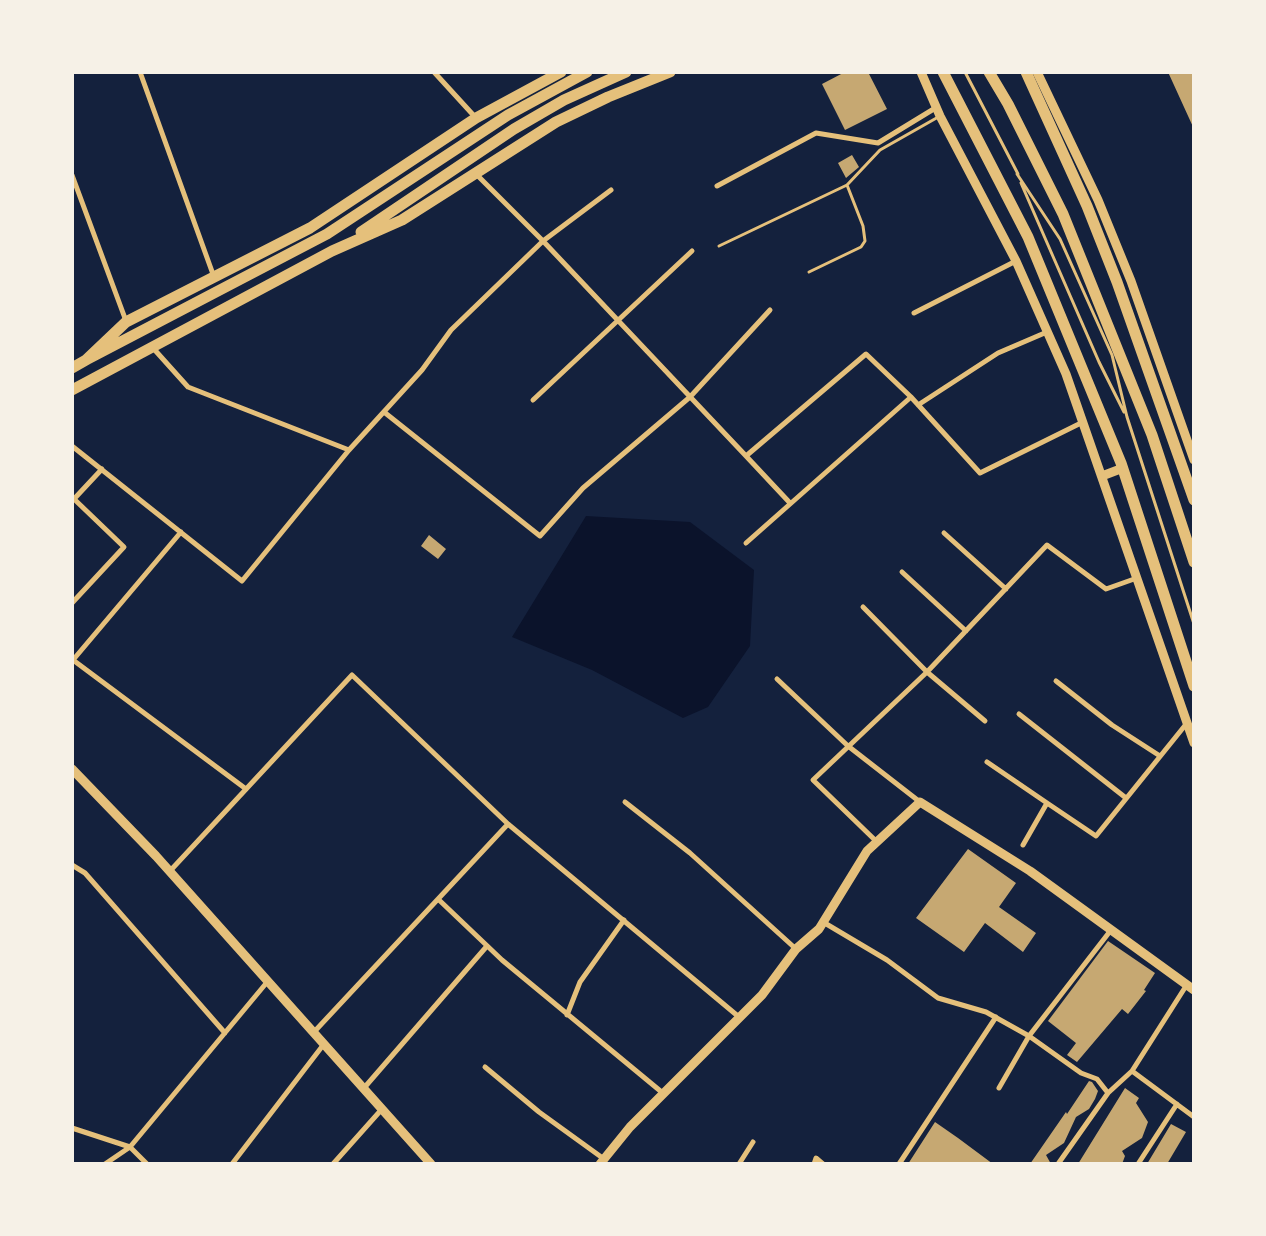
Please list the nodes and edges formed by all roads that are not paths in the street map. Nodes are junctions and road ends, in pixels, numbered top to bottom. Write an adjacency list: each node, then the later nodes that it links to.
1 (140, 72): 27 (street)
2 (434, 72): 14 (street)
3 (561, 72): 14 (main road)
4 (587, 72): 34 (main road)
5 (626, 72): 24 (main road)
6 (670, 72): 15 (main road)
7 (921, 72): 13 (street)
8 (943, 72): 48 (main road)
9 (965, 72): 16 (lane)
10 (989, 72): 57 (main road)
11 (1026, 72): 52 (main road)
12 (1038, 72): 47 (street)
13 (939, 111): 18 (street); 19 (lane); 25 (street)
14 (476, 118): 27 (main road)
15 (475, 174): 21 (street); 24 (main road)
16 (1017, 174): 42 (lane); 42 (lane)
17 (72, 175): 31 (street)
18 (717, 186)
19 (847, 186): 22 (lane); 26 (lane)
20 (611, 190): 21 (street)
21 (543, 241): 30 (street); 41 (street)
22 (719, 246)
23 (692, 251): 30 (street)
24 (332, 252): 33 (main road)
25 (1016, 261): 29 (street); 32 (street)
26 (809, 272)
27 (214, 278): 31 (main road)
28 (770, 310): 37 (street)
29 (914, 313)
30 (618, 320): 37 (street); 39 (street)
31 (126, 322): 34 (main road)
32 (1047, 332): 40 (street); 43 (street)
33 (153, 348): 36 (main road); 45 (street)
34 (86, 360): 35 (main road)
35 (72, 368)
36 (72, 390)
37 (690, 396): 41 (street); 46 (street)
38 (910, 397): 40 (street); 46 (street); 53 (street)
39 (533, 400)
40 (918, 406): 43 (street)
41 (384, 412): 45 (street)
42 (1127, 416): 63 (lane)
43 (1083, 422): 50 (street)
44 (72, 446): 49 (street)
45 (349, 450): 54 (street)
46 (746, 456): 53 (street)
47 (1194, 460)
48 (1123, 468): 50 (street); 68 (main road)
49 (102, 469): 51 (street); 54 (street)
50 (1102, 476): 59 (street)
51 (73, 499): 61 (street)
52 (1194, 500)
53 (790, 502): 56 (street)
54 (180, 532): 77 (street)
55 (944, 533): 60 (street)
56 (746, 542)
57 (1194, 562)
58 (902, 572): 64 (street)
59 (1138, 578): 60 (street); 71 (street)
60 (1006, 589): 64 (street)
61 (72, 603)
62 (863, 608): 65 (street)
63 (1194, 624)
64 (966, 631): 65 (street)
65 (927, 672): 70 (street); 73 (street)
66 (777, 679): 73 (street)
67 (1056, 681): 74 (street)
68 (1194, 686)
69 (1019, 714): 78 (street)
70 (985, 721)
71 (1187, 723): 72 (street); 74 (street)
72 (1194, 743)
73 (848, 746): 80 (street); 83 (street)
74 (1160, 756): 78 (street)
75 (987, 762): 81 (street)
76 (72, 769): 86 (street)
77 (246, 789): 82 (street); 86 (street)
78 (1126, 798): 81 (street)
79 (625, 802): 92 (street)
80 (920, 802): 83 (street); 90 (street)
81 (1047, 803): 84 (street)
82 (508, 824): 87 (street); 88 (street)
83 (877, 842): 89 (street)
84 (1023, 845)
85 (72, 865): 99 (street)
86 (170, 871): 93 (street)
87 (438, 899): 91 (street); 98 (street)
88 (624, 920): 95 (street); 96 (street)
89 (823, 922): 92 (street); 97 (street)
90 (1111, 930): 94 (street); 100 (street)
91 (487, 946): 95 (street); 104 (street)
92 (796, 949): 96 (street)
93 (268, 981): 98 (street); 99 (street)
94 (1190, 988): 103 (street)
95 (567, 1015): 107 (street)
96 (739, 1017): 107 (street)
97 (996, 1017): 100 (street); 123 (street)
98 (314, 1032): 101 (street)
99 (224, 1033): 113 (street)
100 (1029, 1036): 105 (street); 106 (street)
101 (324, 1044): 104 (street); 117 (street)
102 (485, 1067): 114 (street)
103 (1132, 1071): 106 (street); 108 (street)
104 (364, 1088): 109 (street)
105 (999, 1088)
106 (1108, 1093): 124 (street)
107 (664, 1094): 114 (street)
108 (1176, 1104): 110 (street); 125 (street)
109 (382, 1109): 118 (street); 119 (street)
110 (1194, 1117)
111 (72, 1128): 113 (street)
112 (752, 1142): 120 (street)
113 (130, 1147): 115 (street); 116 (street)
114 (602, 1161)
115 (105, 1164)
116 (147, 1164)
117 (232, 1164)
118 (334, 1164)
119 (431, 1164)
120 (739, 1164)
121 (814, 1164): 122 (street)
122 (823, 1164)
123 (899, 1164)
124 (1058, 1164)
125 (1138, 1164)

